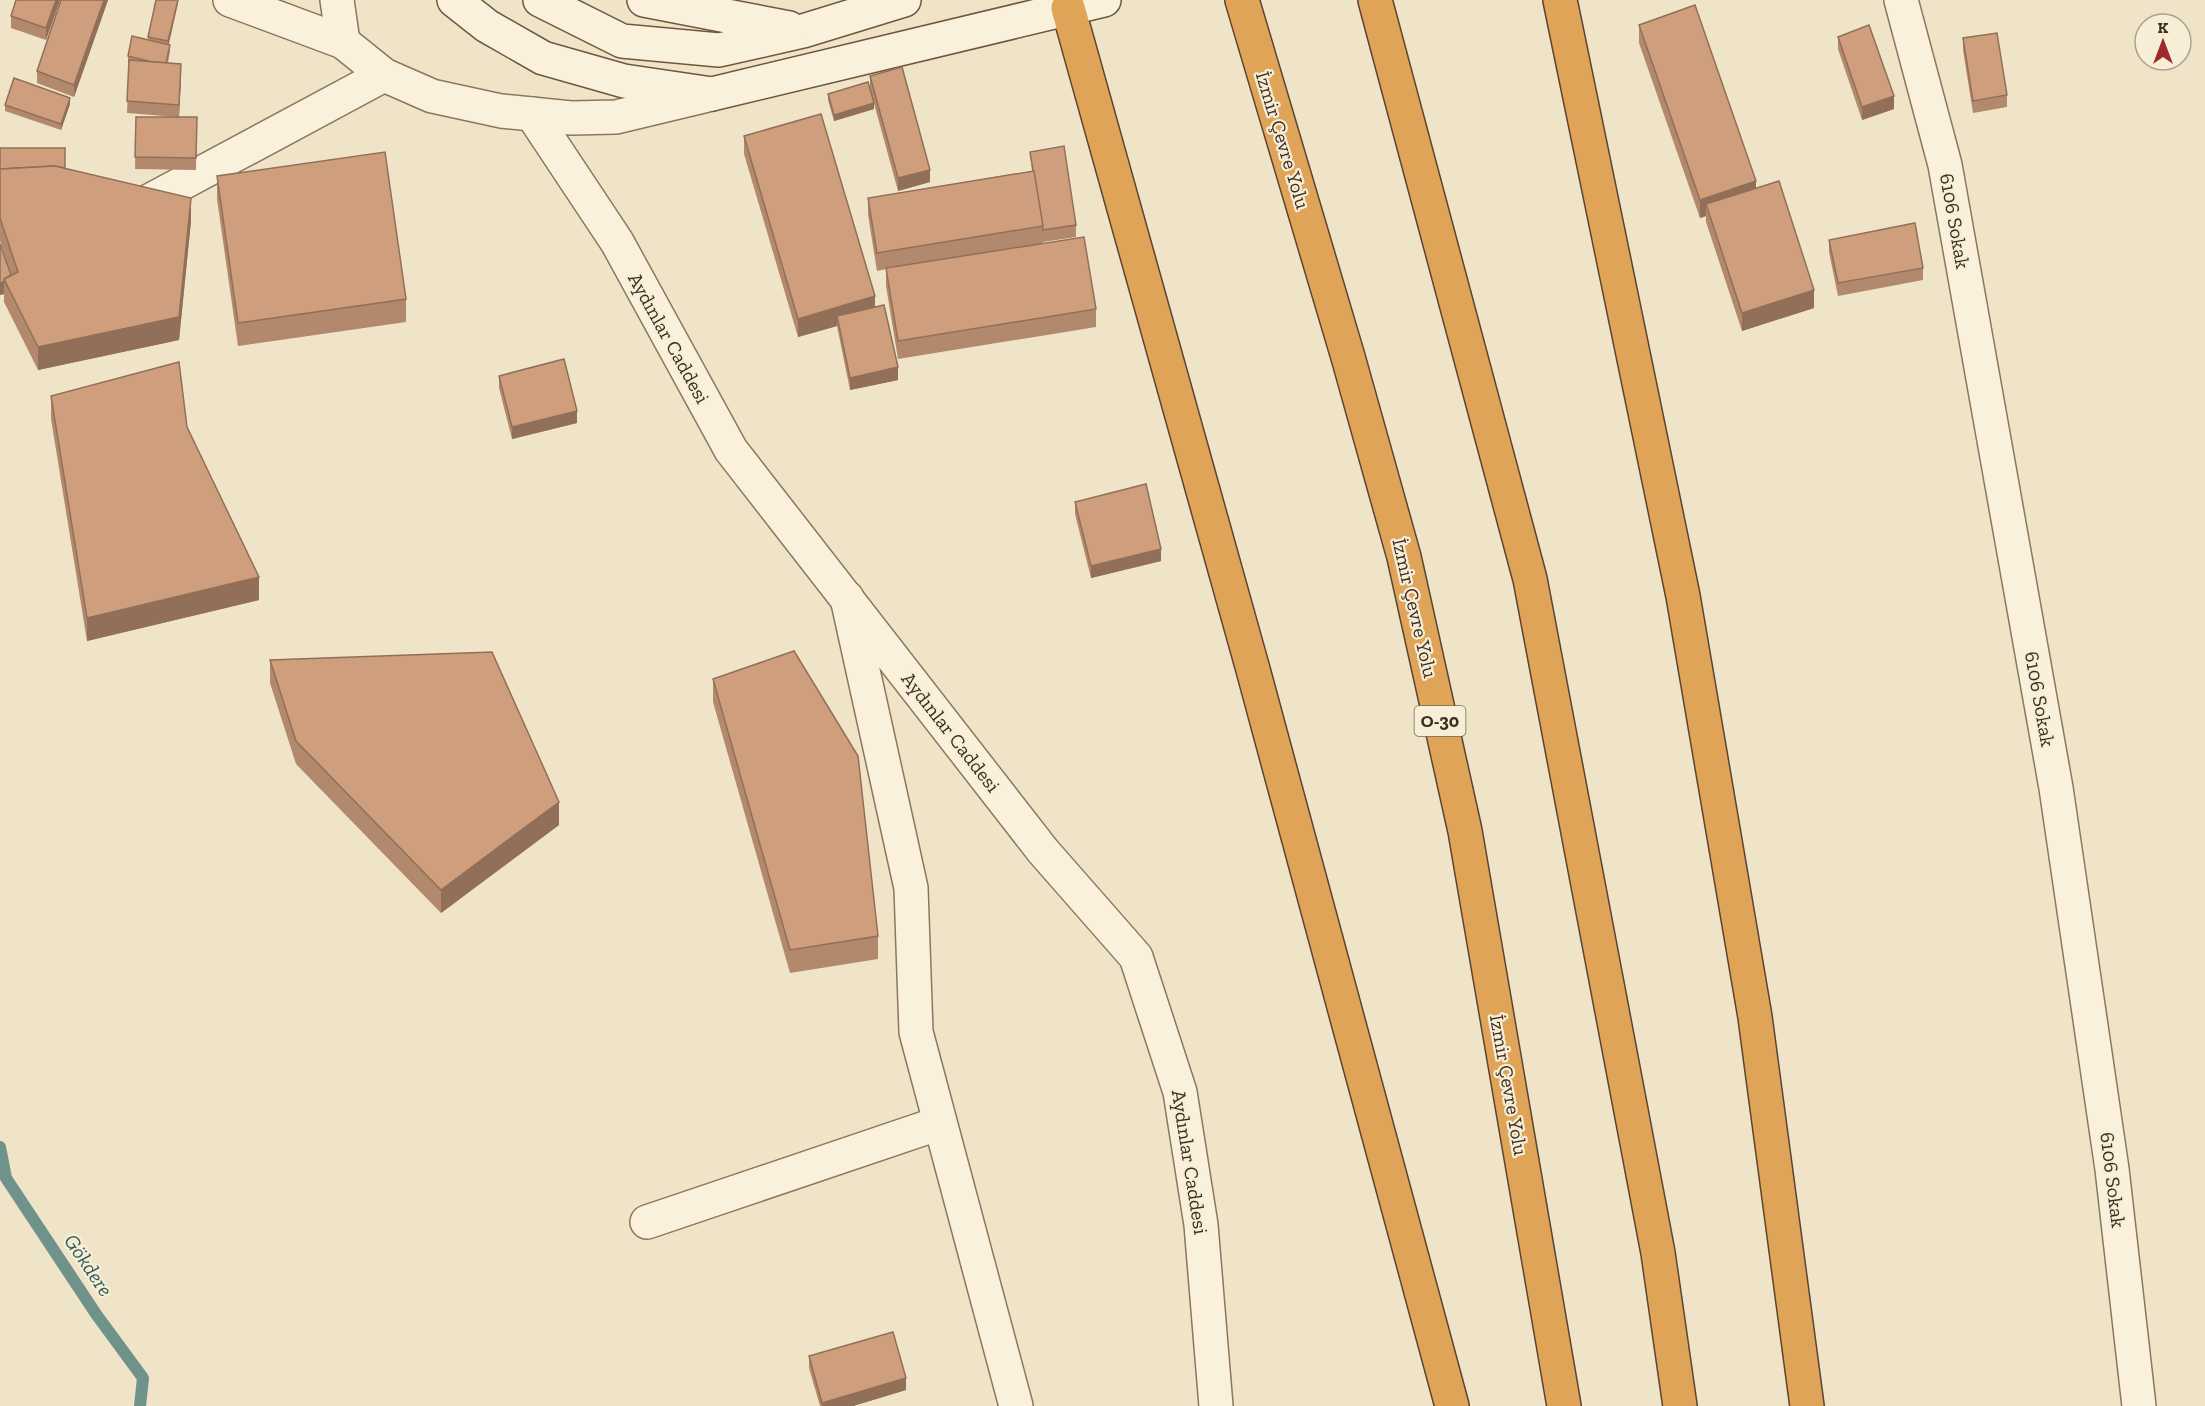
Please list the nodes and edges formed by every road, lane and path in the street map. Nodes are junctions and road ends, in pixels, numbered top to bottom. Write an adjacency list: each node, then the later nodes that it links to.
1 (230, 0): 14 (street)
2 (337, 0): 14 (street)
3 (454, 0): 16 (street)
4 (540, 0): 13 (street)
5 (644, 0): 13 (street)
6 (904, 0): 13 (street)
7 (1104, 0): 12 (street)
8 (1242, 0): 25 (highway, İzmir Çevre Yolu / O-30)
9 (1375, 0): 26 (highway)
10 (1560, 0): 27 (highway)
11 (1901, 0): 28 (street, 6106 Sokak)
12 (1068, 9): 16 (street); 24 (highway)
13 (803, 31)
14 (343, 42): 15 (street)
15 (384, 75): 17 (street); 18 (street)
16 (712, 94): 17 (street)
17 (532, 114): 19 (street, Aydınlar Caddesi)
18 (149, 201)
19 (847, 598): 20 (street); 23 (street, Aydınlar Caddesi)
20 (940, 1123): 21 (street); 22 (street)
21 (647, 1222)
22 (1016, 1406)
23 (1216, 1406)
24 (1452, 1406)
25 (1564, 1406)
26 (1680, 1406)
27 (1807, 1406)
28 (2139, 1406)

